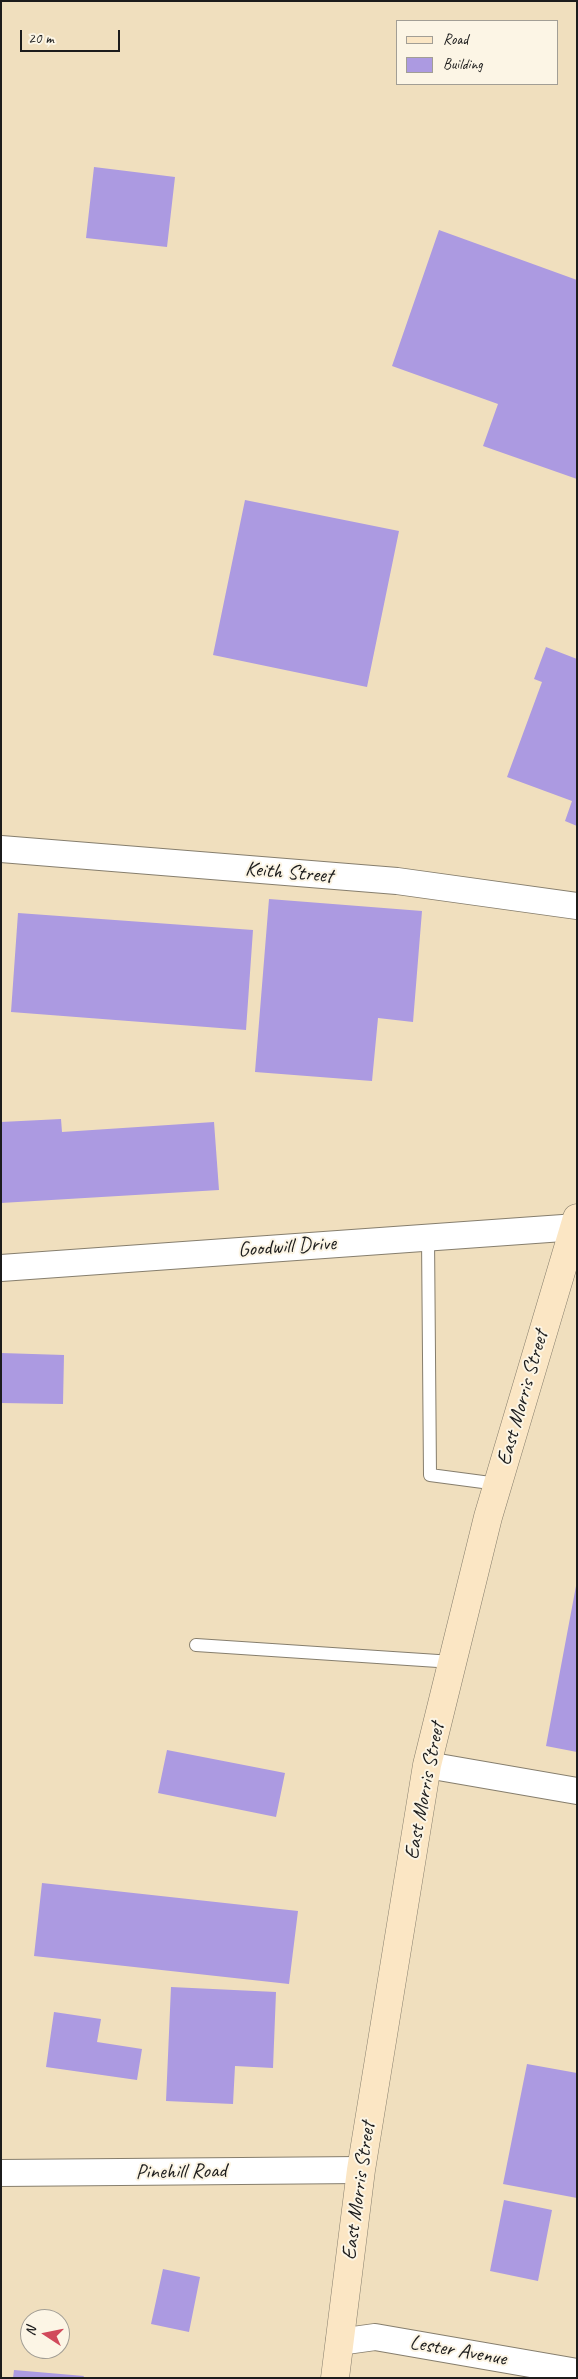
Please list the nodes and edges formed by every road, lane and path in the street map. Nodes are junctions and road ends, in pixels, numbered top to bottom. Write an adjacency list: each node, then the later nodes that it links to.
1 (1, 849): 2 (street, Keith Street)
2 (577, 906)
3 (576, 1224): 4 (street, Goodwill Drive); 6 (main road, East Morris Street)
4 (428, 1237): 5 (street, Goodwill Drive); 6 (lane)
5 (1, 1268)
6 (498, 1484): 8 (main road, East Morris Street)
7 (196, 1645): 8 (lane)
8 (453, 1662): 9 (main road, East Morris Street)
9 (428, 1765): 10 (street); 11 (main road, East Morris Street)
10 (577, 1791)
11 (360, 2170): 12 (street, Pinehill Road); 13 (main road, East Morris Street)
12 (1, 2174)
13 (340, 2342): 14 (street, Lester Avenue); 15 (main road, East Morris Street)
14 (577, 2372)
15 (335, 2378)

